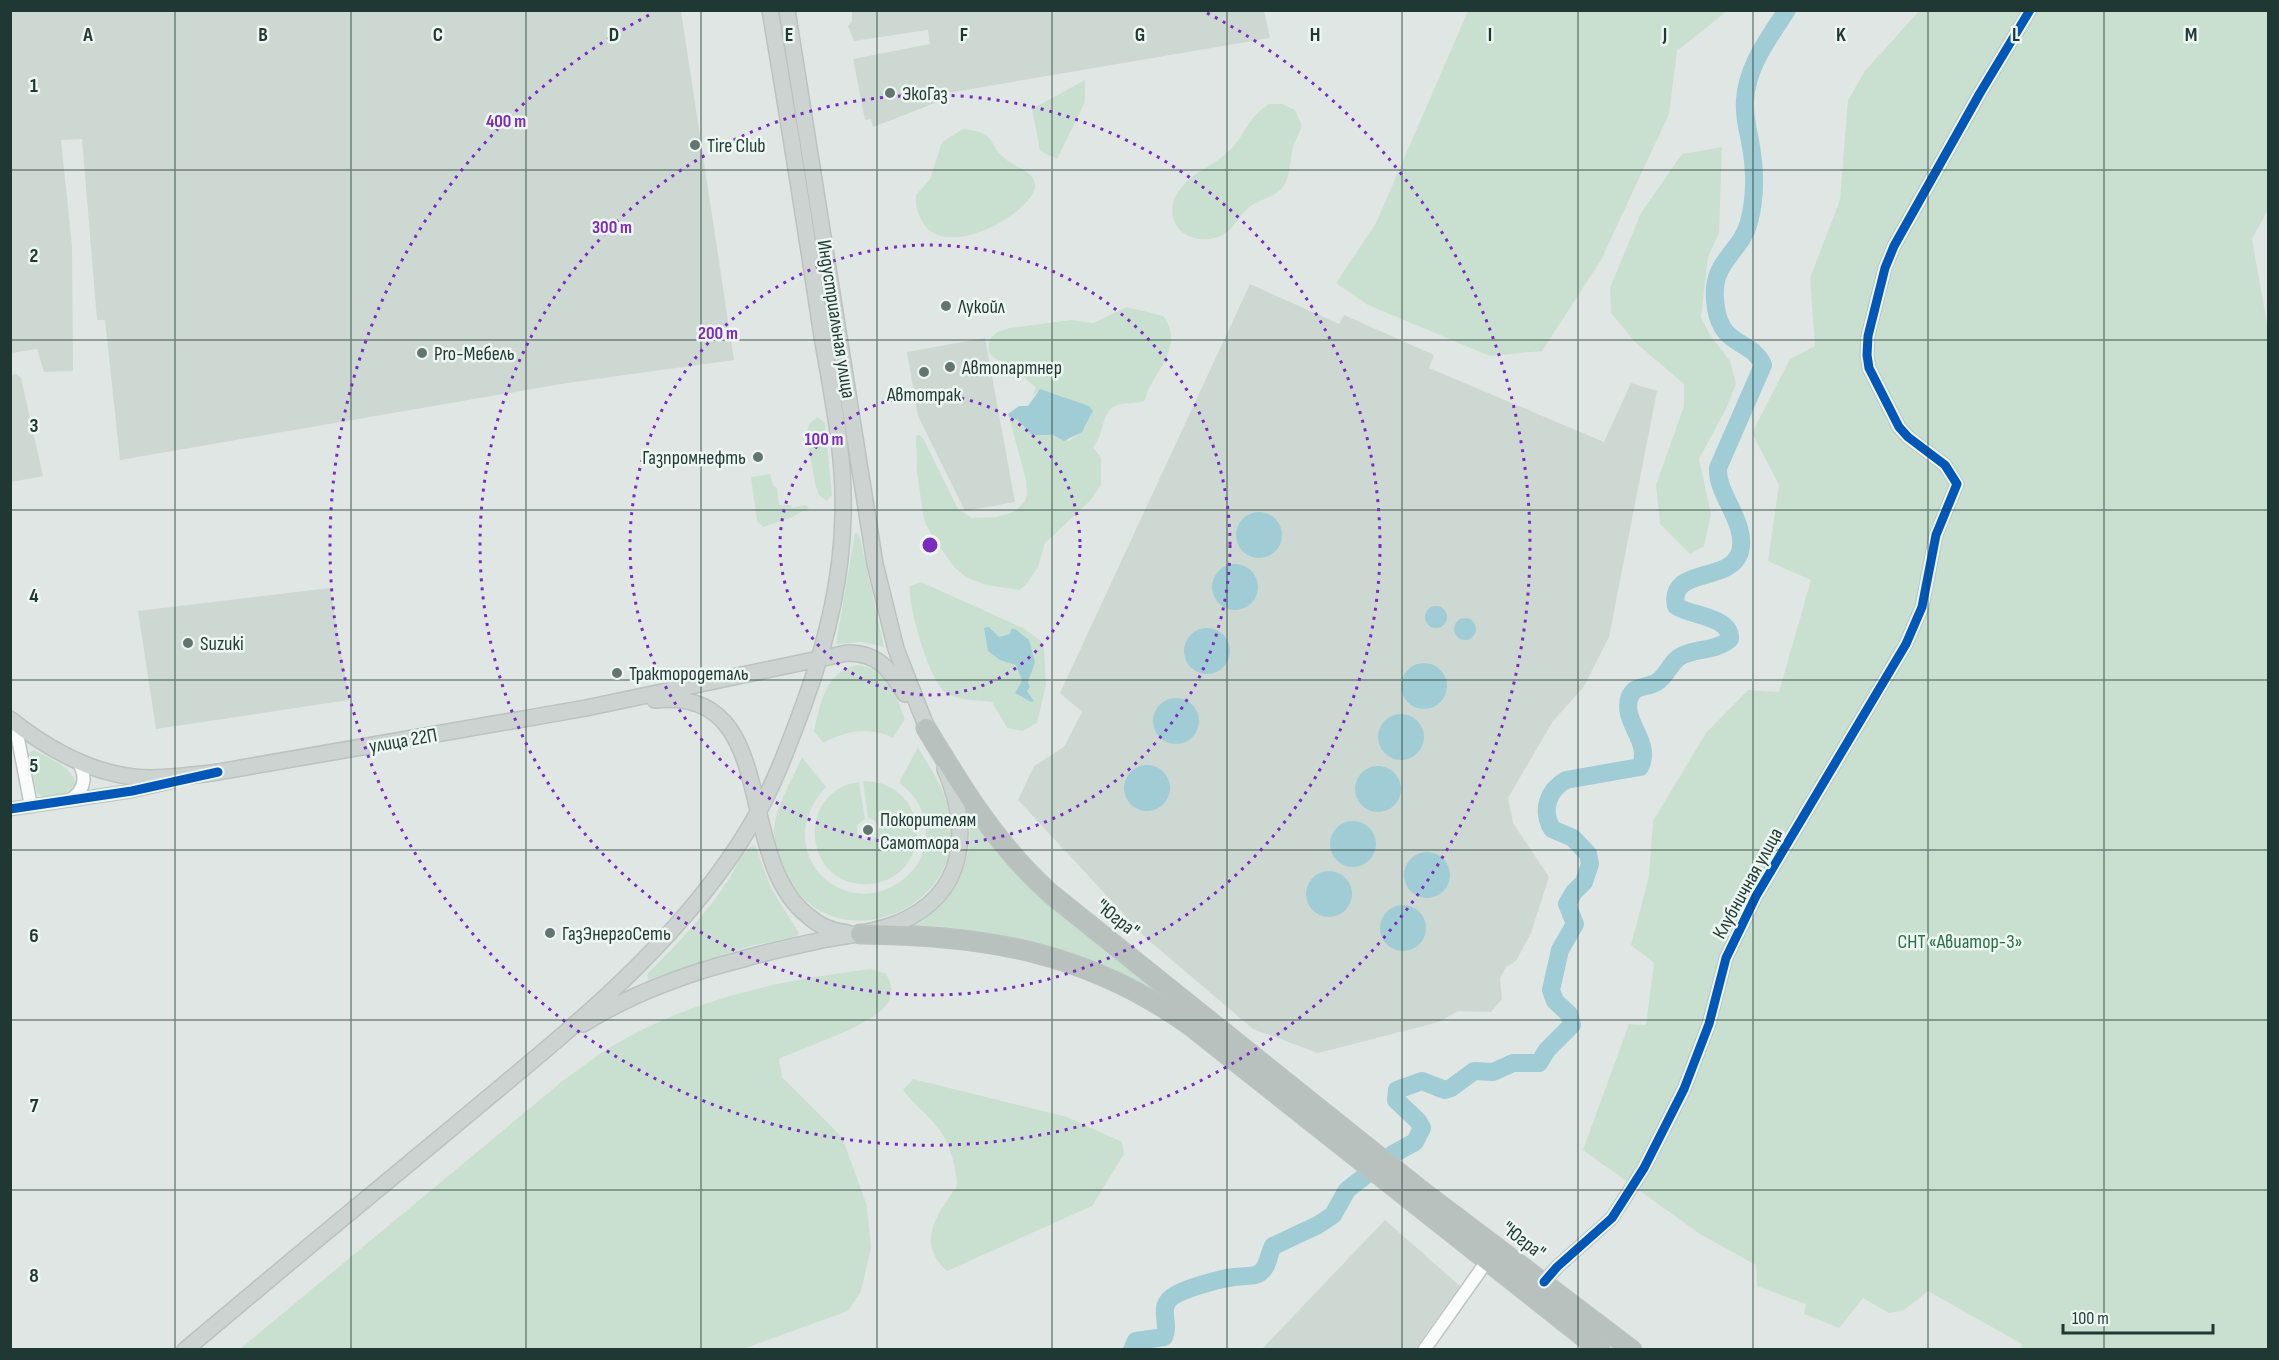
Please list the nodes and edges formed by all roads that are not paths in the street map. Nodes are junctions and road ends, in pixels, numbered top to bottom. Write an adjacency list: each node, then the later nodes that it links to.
1 (770, 10): 4 (main road, Индустриальная улица)
2 (787, 10): 7 (main road, Индустриальная улица)
3 (2030, 10): 21 (street, Клубничная улица)
4 (819, 658): 5 (main road, улица 22П); 7 (main road, улица 22П); 15 (main road, Индустриальная улица)
5 (586, 708): 11 (main road, улица 22П); 15 (main road, улица 22П)
6 (10, 720): 8 (main road); 9 (street)
7 (926, 728): 16 (main road); 18 (highway, "Югра")
8 (42, 742): 9 (street); 10 (main road)
9 (21, 752): 13 (street)
10 (77, 760): 11 (main road, улица 22П); 12 (street)
11 (219, 772): 12 (street)
12 (69, 801): 13 (street)
13 (32, 806): 14 (street)
14 (10, 809)
15 (758, 813): 16 (main road, улица 22П); 17 (main road, Индустриальная улица)
16 (860, 934): 17 (main road); 18 (highway)
17 (529, 1063): 22 (main road)
18 (1351, 1144): 19 (highway)
19 (1413, 1194): 20 (highway, "Югра"); 21 (highway, "Югра")
20 (1487, 1261): 23 (street); 24 (highway, "Югра")
21 (1544, 1282): 25 (highway, "Югра")
22 (185, 1350)
23 (1424, 1350)
24 (1600, 1350)
25 (1632, 1350)

